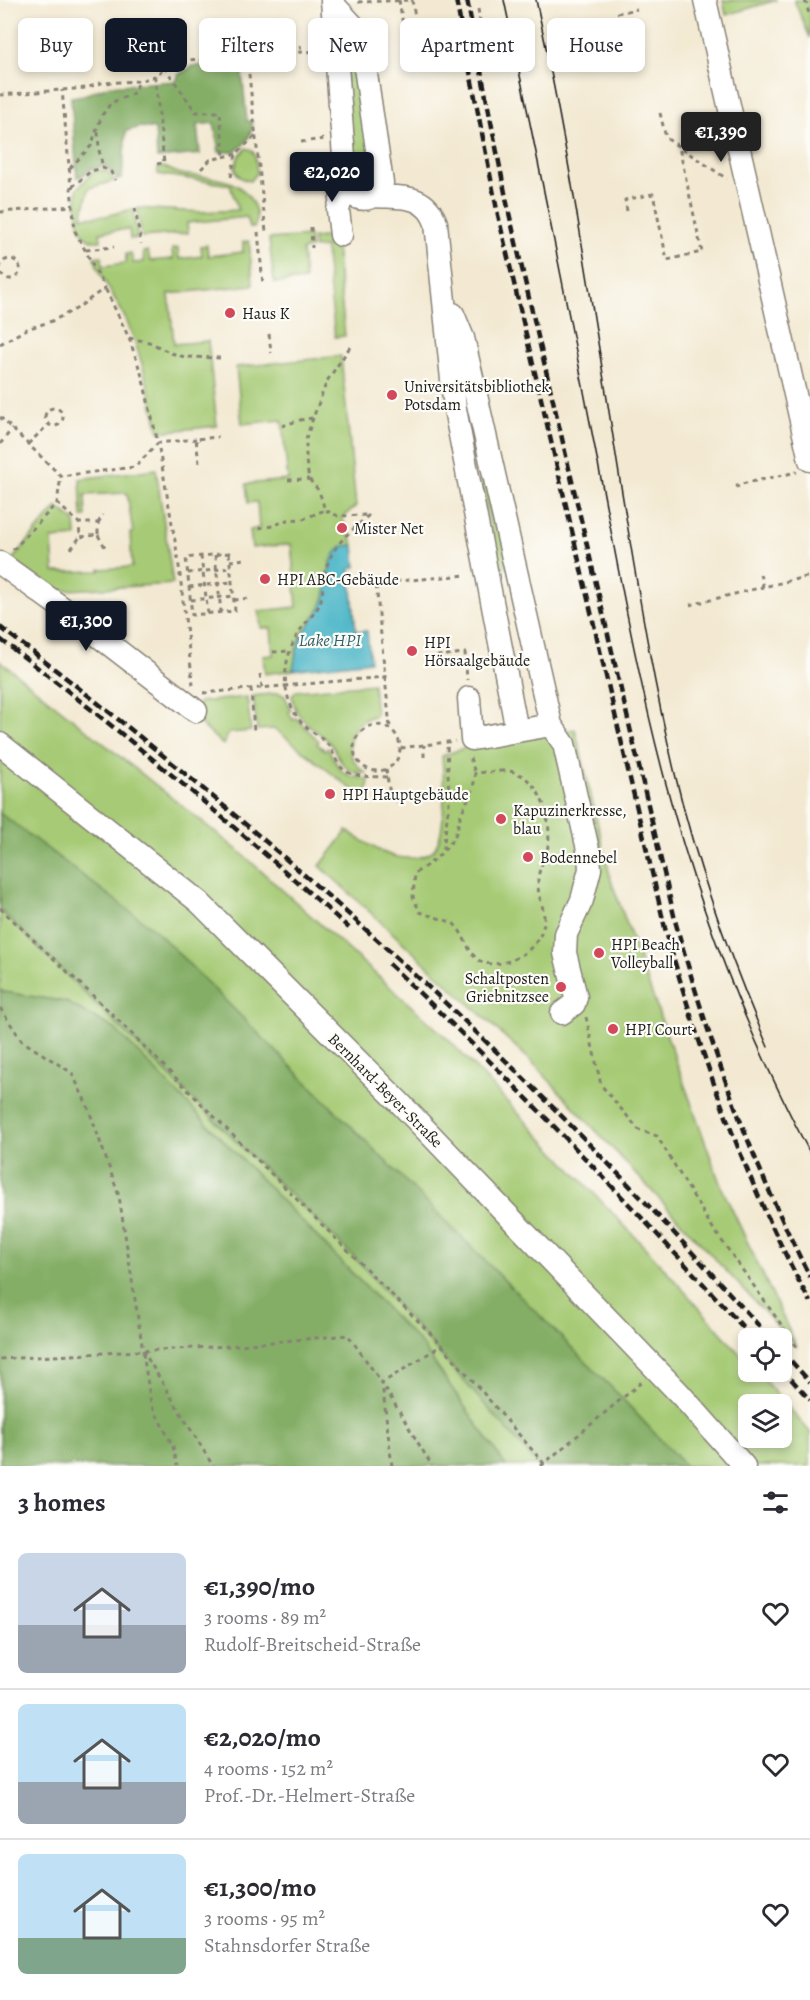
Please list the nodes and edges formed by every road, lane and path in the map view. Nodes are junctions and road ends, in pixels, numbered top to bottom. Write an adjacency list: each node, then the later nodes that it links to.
1 (399, 0): 2 (path); 5 (path); 11 (path)
2 (412, 0): 12 (path)
3 (705, 0): 43 (street)
4 (805, 0): 9 (path)
5 (332, 2): 10 (street); 41 (street)
6 (478, 9): 13 (path)
7 (637, 9): 8 (path)
8 (616, 13)
9 (810, 17)
10 (333, 18)
11 (402, 18)
12 (415, 18)
13 (480, 18)
14 (300, 45): 17 (path)
15 (308, 51): 17 (path)
16 (296, 52): 17 (path)
17 (301, 52)
18 (160, 72): 22 (path)
19 (168, 72): 33 (path)
20 (249, 72): 28 (path)
21 (337, 72): 29 (street)
22 (155, 76): 23 (path); 34 (path)
23 (140, 81): 24 (path); 27 (path)
24 (62, 90): 25 (path); 35 (path)
25 (0, 95)
26 (660, 112): 31 (path)
27 (98, 131): 35 (path); 36 (path)
28 (256, 136): 32 (path); 50 (path)
29 (342, 137): 30 (path); 40 (street)
30 (301, 142)
31 (680, 147): 43 (path); 46 (path)
32 (236, 154): 33 (path); 38 (path)
33 (224, 156): 37 (path)
34 (158, 164)
35 (70, 168): 42 (path)
36 (103, 168): 39 (path); 42 (path)
37 (201, 169)
38 (231, 177)
39 (115, 180)
40 (346, 183): 41 (street); 51 (street)
41 (378, 187): 59 (street)
42 (71, 188): 44 (path)
43 (750, 194): 76 (street)
44 (73, 206): 47 (path); 55 (path)
45 (135, 208): 52 (path)
46 (627, 211)
47 (0, 212)
48 (311, 227): 54 (path)
49 (258, 232): 57 (path)
50 (266, 232)
51 (341, 235)
52 (141, 244)
53 (114, 247): 55 (path)
54 (312, 248)
55 (85, 250): 58 (path)
56 (1, 263): 56 (path)
57 (263, 284)
58 (105, 288): 61 (path); 62 (path)
59 (443, 290): 101 (street); 127 (street)
60 (269, 334): 64 (path)
61 (129, 338): 65 (path); 73 (path)
62 (0, 344)
63 (352, 344): 67 (path)
64 (271, 353)
65 (223, 358)
66 (0, 417): 70 (path)
67 (313, 418): 69 (path); 79 (path)
68 (48, 424): 68 (path); 75 (path)
69 (282, 426)
70 (12, 429): 74 (path); 75 (path)
71 (218, 437): 72 (path)
72 (196, 440): 73 (path); 77 (path)
73 (158, 443): 78 (path); 124 (path)
74 (0, 444)
75 (28, 444): 78 (path)
76 (806, 458): 81 (path)
77 (199, 463)
78 (61, 476): 82 (path)
79 (309, 479): 80 (path); 83 (path)
80 (288, 480)
81 (738, 488)
82 (57, 503): 85 (path); 96 (path)
83 (326, 510): 87 (path); 117 (path)
84 (103, 516): 86 (path)
85 (79, 523): 86 (path); 89 (path)
86 (98, 523): 88 (path)
87 (260, 528)
88 (98, 535): 89 (path); 90 (path)
89 (80, 537): 91 (path)
90 (105, 547)
91 (71, 549)
92 (215, 555): 93 (path); 95 (path); 98 (path)
93 (201, 556): 99 (path); 100 (path)
94 (245, 559): 95 (path)
95 (230, 561): 97 (path)
96 (0, 563): 126 (street)
97 (231, 568): 98 (path); 104 (path)
98 (217, 569): 99 (path); 105 (path)
99 (203, 571): 100 (path); 106 (path)
100 (188, 573): 107 (path)
101 (486, 573): 121 (path); 129 (street)
102 (760, 574): 108 (path)
103 (810, 576): 108 (path)
104 (232, 582): 105 (path); 110 (path)
105 (218, 584): 106 (path); 109 (path)
106 (204, 585): 107 (path); 112 (path)
107 (189, 586): 113 (path)
108 (763, 587): 114 (path)
109 (220, 597): 110 (path); 112 (path); 115 (path)
110 (234, 598): 111 (path); 115 (path)
111 (250, 598)
112 (206, 599): 113 (path); 116 (path)
113 (191, 600): 116 (path)
114 (690, 604)
115 (221, 612): 116 (path)
116 (208, 614)
117 (291, 651): 118 (path); 122 (path)
118 (273, 652)
119 (437, 656): 125 (path)
120 (260, 674): 123 (path)
121 (385, 677): 122 (path); 128 (path)
122 (285, 686): 123 (path); 138 (path)
123 (262, 688): 124 (path)
124 (250, 689): 130 (path)
125 (469, 698): 131 (street)
126 (196, 711)
127 (551, 725): 129 (street); 146 (street)
128 (390, 728): 135 (path); 137 (path)
129 (517, 731): 131 (street)
130 (254, 732)
131 (472, 739): 132 (path)
132 (447, 742): 134 (path); 140 (path)
133 (0, 744): 151 (street, Bernhard-Beyer-Straße)
134 (424, 745): 135 (path); 136 (path)
135 (401, 748): 137 (path)
136 (424, 757)
137 (386, 769): 138 (path)
138 (387, 777): 141 (path)
139 (443, 802): 140 (path)
140 (449, 802): 142 (path)
141 (397, 803)
142 (442, 853): 142 (path)
143 (0, 908): 147 (path)
144 (0, 1008): 149 (path)
145 (585, 1012): 148 (path)
146 (562, 1013)
147 (442, 1345): 152 (path); 153 (path)
148 (797, 1347)
149 (143, 1351): 150 (path); 152 (path); 154 (path); 155 (path)
150 (0, 1359)
151 (656, 1370): 153 (path); 158 (street, Bernhard-Beyer-Straße)
152 (382, 1383): 156 (path); 157 (path)
153 (544, 1465)
154 (177, 1466)
155 (213, 1466)
156 (392, 1466)
157 (432, 1466)
158 (744, 1466)

